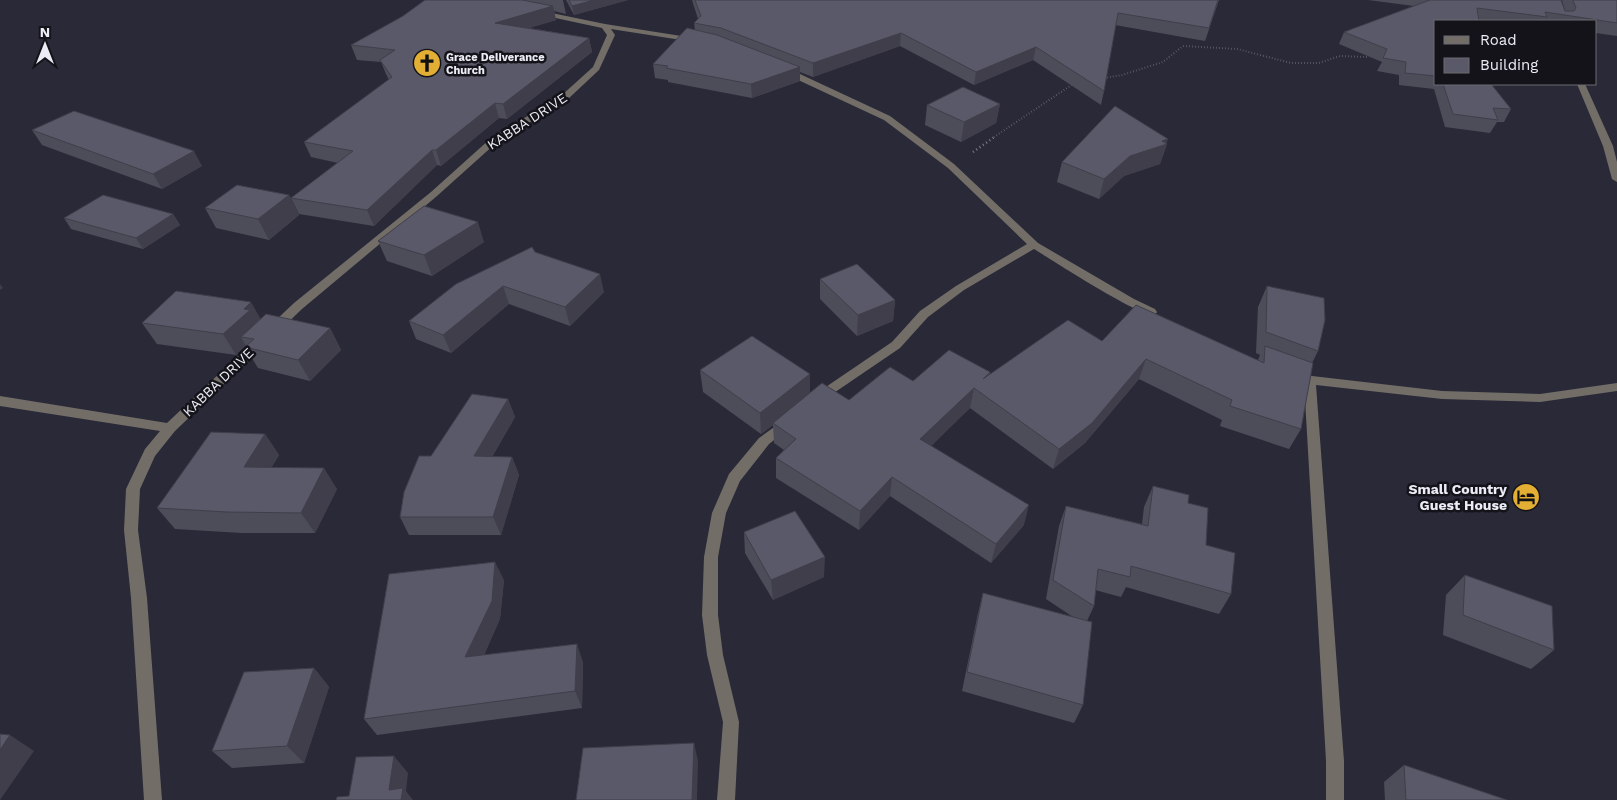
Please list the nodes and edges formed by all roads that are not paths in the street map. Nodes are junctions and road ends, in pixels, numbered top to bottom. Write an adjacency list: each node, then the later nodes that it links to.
1 (527, 9): 2 (street)
2 (604, 26): 3 (street); 13 (street, KABBA DRIVE)
3 (703, 42)
4 (772, 65): 7 (street)
5 (1581, 85): 6 (street)
6 (1617, 179)
7 (1034, 245): 8 (street); 15 (street)
8 (1156, 315)
9 (1283, 370): 10 (street)
10 (1310, 380): 11 (street); 16 (street)
11 (1617, 387)
12 (0, 401): 13 (street)
13 (170, 428): 14 (street, KABBA DRIVE)
14 (153, 800)
15 (726, 800)
16 (1335, 800)

